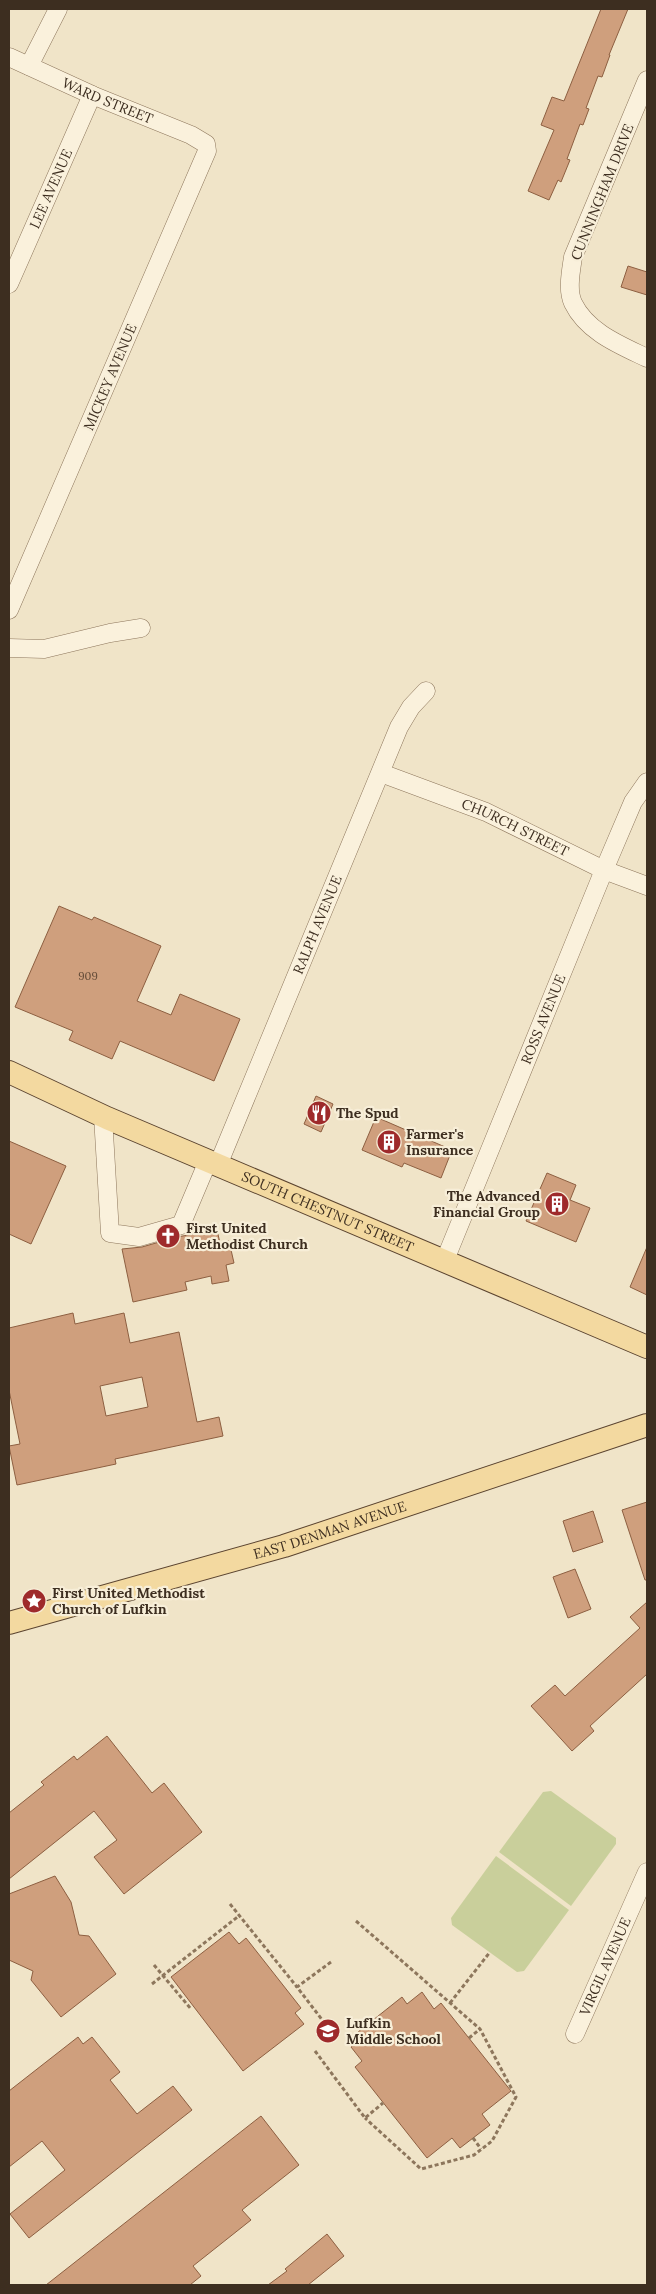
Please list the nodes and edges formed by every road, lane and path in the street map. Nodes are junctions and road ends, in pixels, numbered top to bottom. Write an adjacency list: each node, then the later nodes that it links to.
1 (58, 9): 3 (street)
2 (9, 56): 3 (street, WARD STREET)
3 (29, 66): 5 (street, WARD STREET)
4 (647, 80): 8 (street, CUNNINGHAM DRIVE)
5 (92, 95): 6 (street, WARD STREET); 7 (street, LEE AVENUE)
6 (206, 144): 9 (street, MICKEY AVENUE)
7 (9, 284)
8 (647, 358)
9 (9, 610)
10 (141, 628): 11 (street)
11 (9, 648)
12 (426, 691): 13 (street, RALPH AVENUE)
13 (381, 773): 15 (street, CHURCH STREET); 19 (street, RALPH AVENUE)
14 (647, 782): 15 (street, ROSS AVENUE)
15 (604, 870): 16 (street, CHURCH STREET); 20 (street, ROSS AVENUE)
16 (647, 886)
17 (9, 1072): 18 (main road, SOUTH CHESTNUT STREET)
18 (103, 1116): 19 (main road, SOUTH CHESTNUT STREET); 19 (street, RALPH AVENUE)
19 (213, 1163): 20 (main road, SOUTH CHESTNUT STREET)
20 (445, 1260): 21 (main road, SOUTH CHESTNUT STREET)
21 (647, 1347)
22 (647, 1425): 23 (main road, EAST DENMAN AVENUE)
23 (9, 1623)
24 (647, 1872): 38 (street, VIRGIL AVENUE)
25 (230, 1904): 26 (path)
26 (240, 1915): 31 (path); 33 (path)
27 (356, 1921): 34 (path)
28 (490, 1952): 34 (path)
29 (331, 1962): 33 (path)
30 (154, 1965): 31 (path)
31 (163, 1976): 32 (path); 35 (path)
32 (152, 1984)
33 (298, 1986): 37 (path)
34 (450, 2003): 36 (path)
35 (191, 2009)
36 (480, 2028): 39 (path); 44 (path)
37 (333, 2034)
38 (576, 2034)
39 (469, 2038)
40 (315, 2051): 42 (path)
41 (383, 2103): 42 (path)
42 (365, 2118): 44 (path)
43 (473, 2138): 44 (path)
44 (481, 2149)

